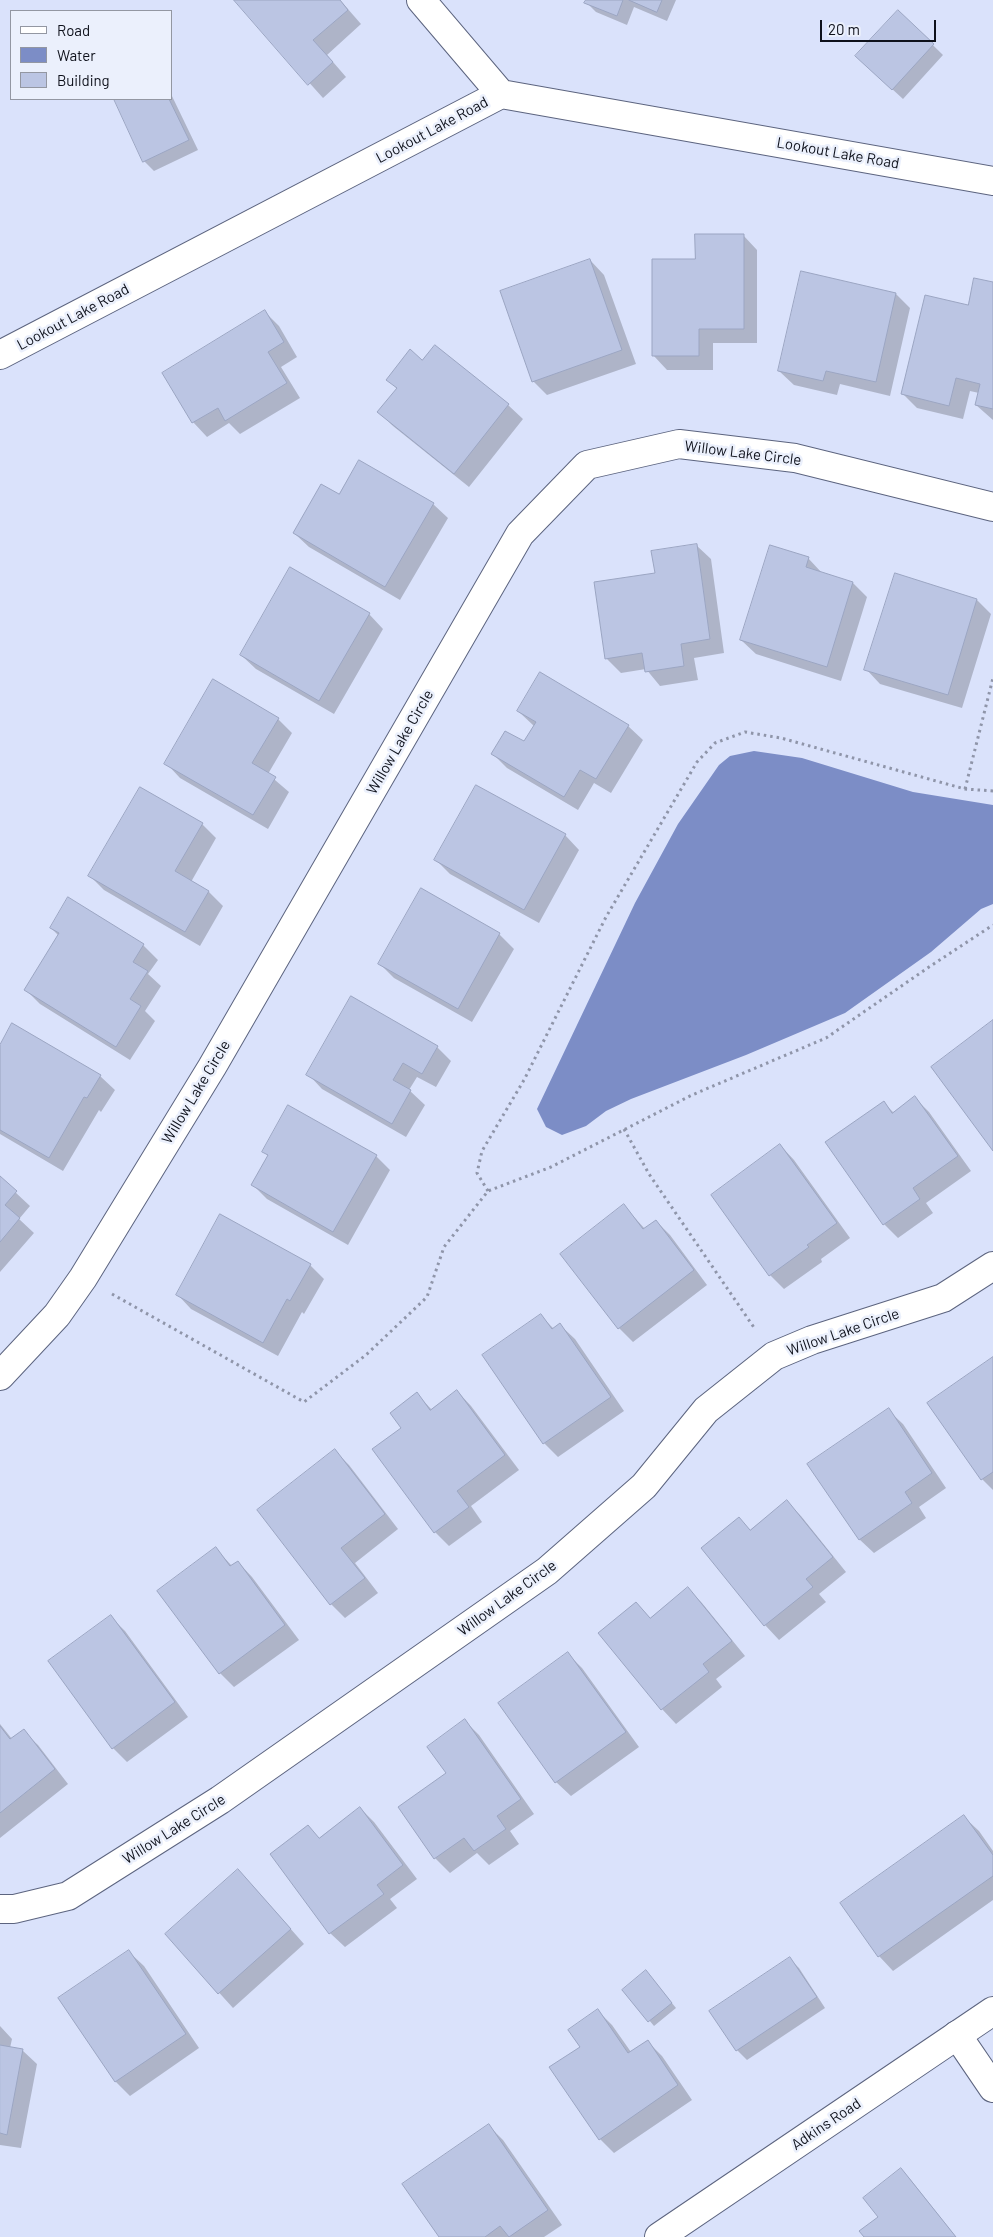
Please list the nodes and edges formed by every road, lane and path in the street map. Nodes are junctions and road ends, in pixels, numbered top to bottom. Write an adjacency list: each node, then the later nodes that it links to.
1 (421, 0): 2 (street)
2 (501, 94): 3 (street, Lookout Lake Road); 4 (street, Lookout Lake Road)
3 (993, 181)
4 (0, 355)
5 (993, 507): 13 (street, Willow Lake Circle)
6 (993, 678): 7 (path)
7 (965, 790): 8 (path); 11 (path)
8 (993, 791)
9 (993, 925): 10 (path)
10 (624, 1129): 11 (path); 14 (path)
11 (488, 1191): 13 (path)
12 (993, 1266): 14 (street, Willow Lake Circle)
13 (83, 1278): 15 (street, Willow Lake Circle)
14 (774, 1356): 16 (street, Willow Lake Circle)
15 (0, 1376)
16 (0, 1909)
17 (993, 2011): 18 (street, Adkins Road)
18 (957, 2035): 19 (street); 20 (street, Adkins Road)
19 (993, 2088)
20 (659, 2237)

